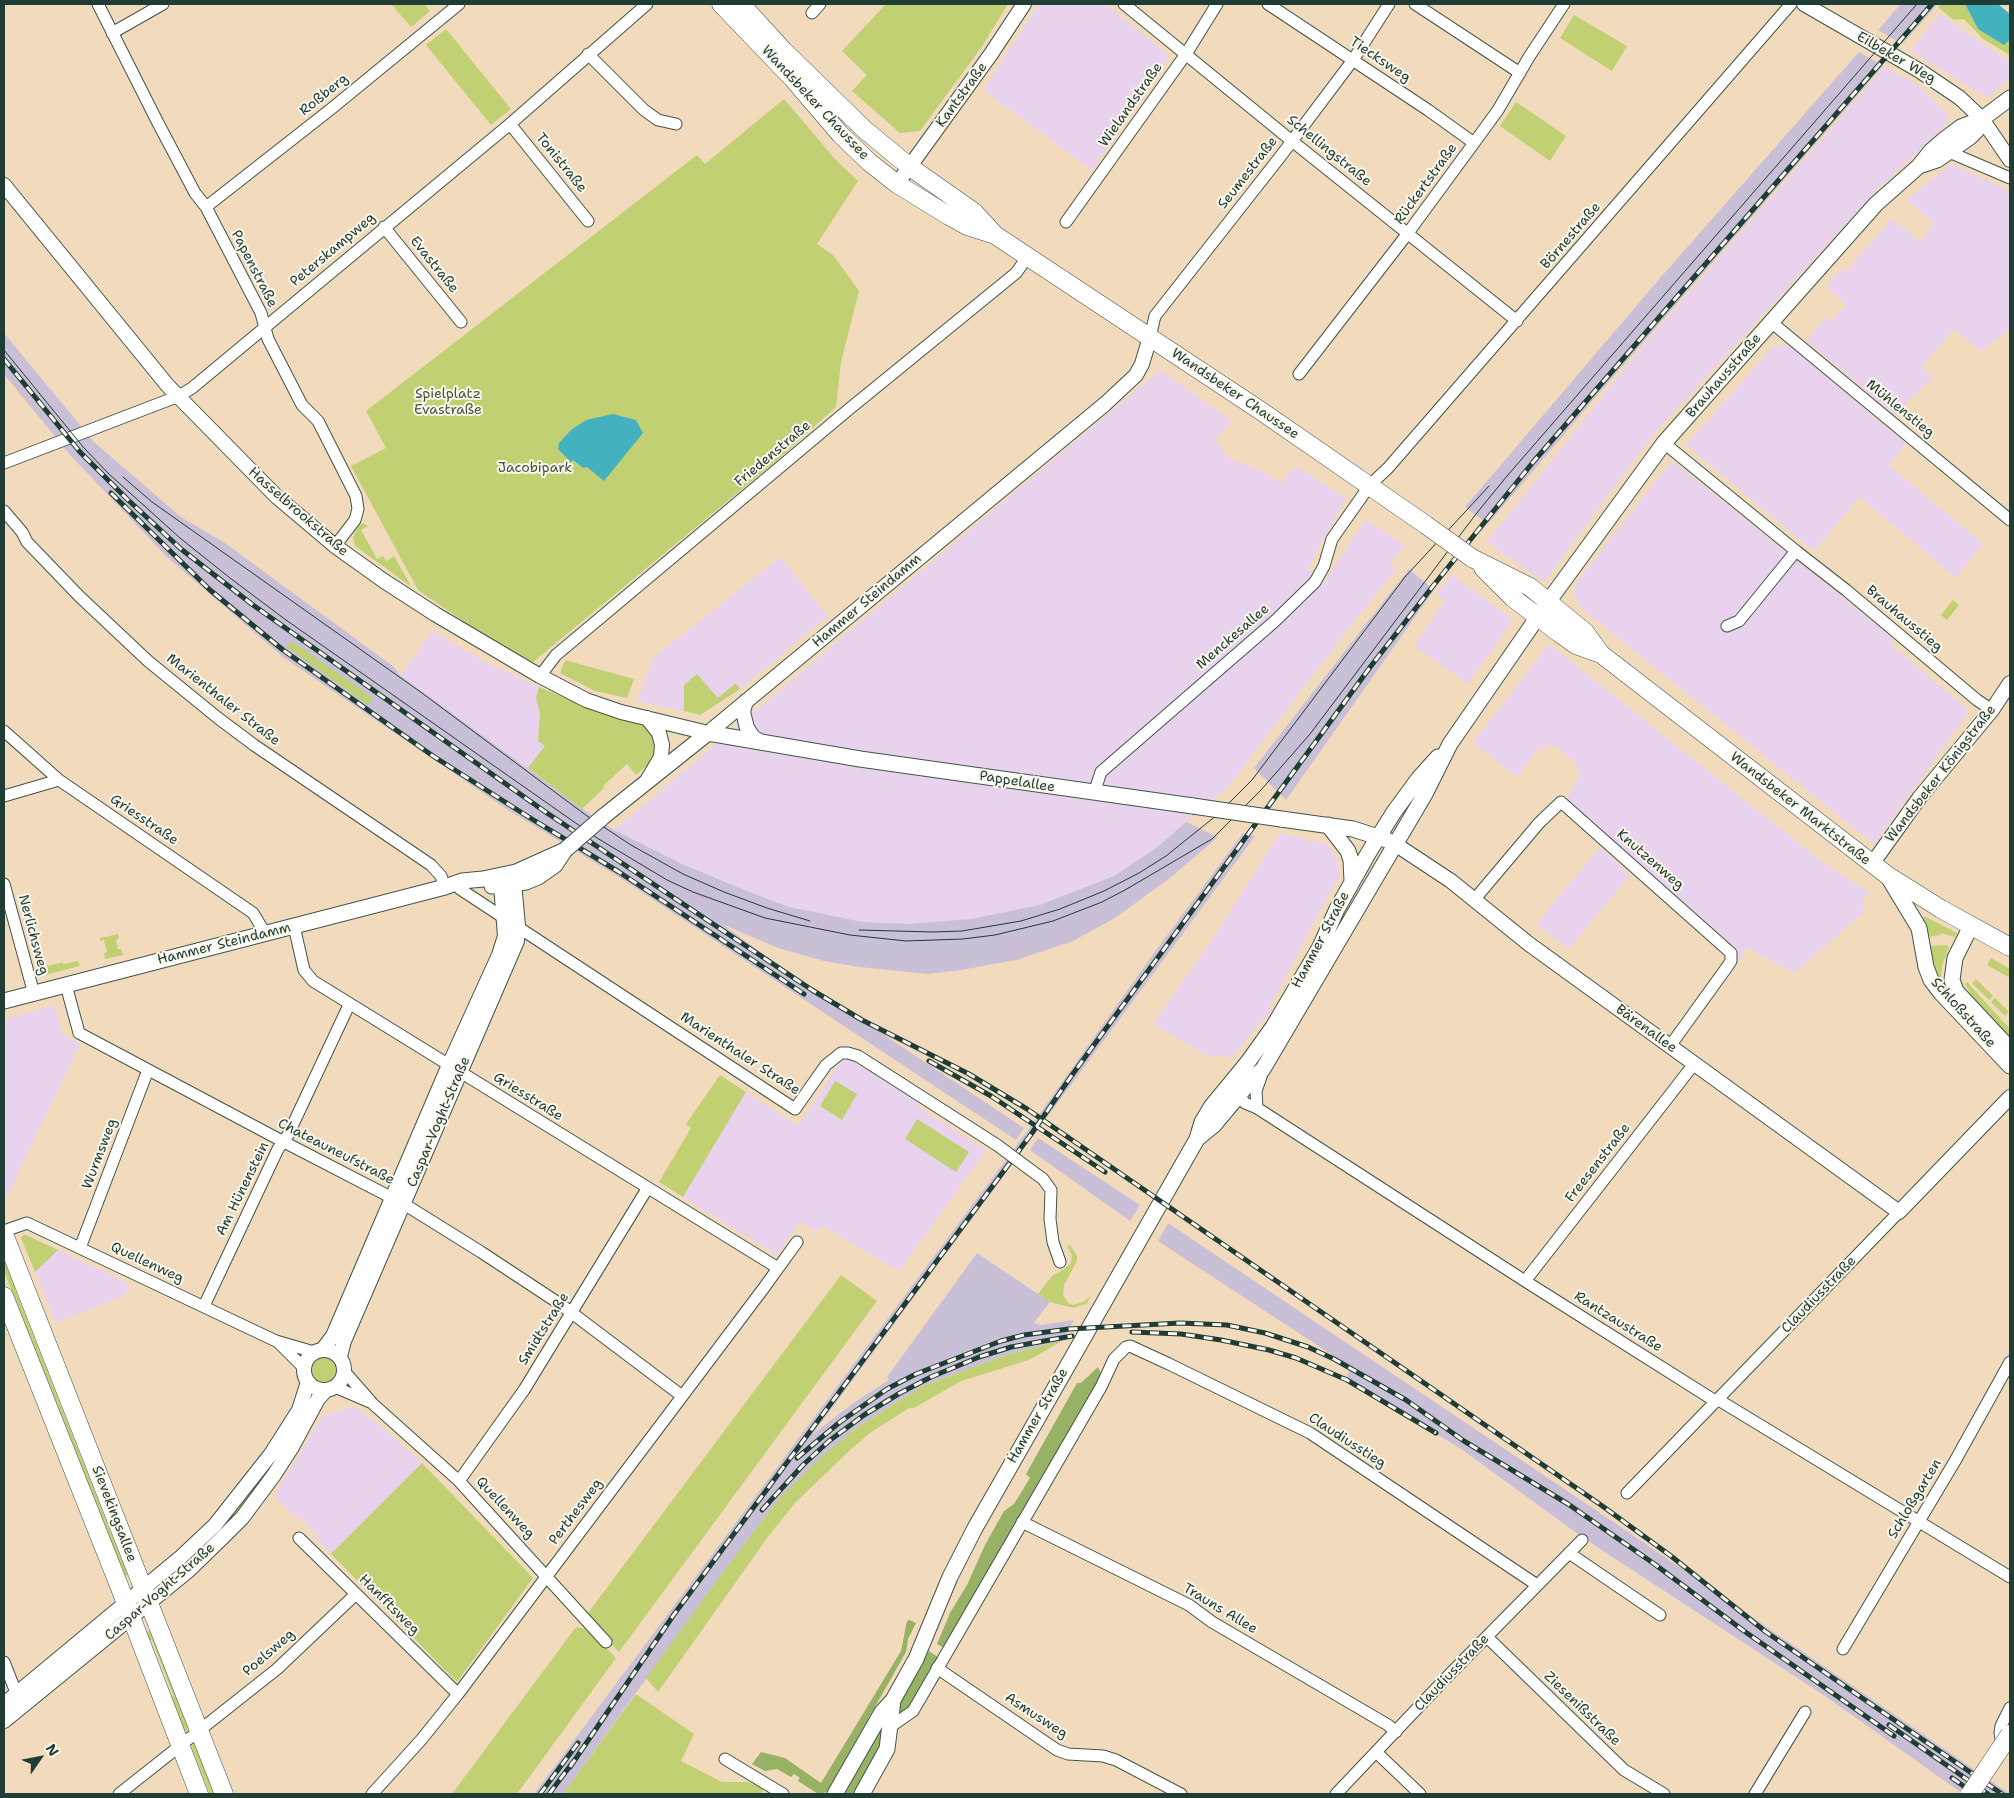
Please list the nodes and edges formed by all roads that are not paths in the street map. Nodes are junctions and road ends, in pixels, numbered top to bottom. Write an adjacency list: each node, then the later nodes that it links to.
1 (98, 4): 16 (street, Papenstraße)
2 (163, 4): 16 (street)
3 (459, 4): 34 (street, Roßberg)
4 (647, 4): 17 (street, Peterskampweg)
5 (721, 4): 32 (main road, Wandsbeker Chaussee)
6 (741, 4): 30 (main road, Wandsbeker Chaussee)
7 (1024, 4): 30 (street, Kantstraße)
8 (1124, 4): 18 (street, Schellingstraße)
9 (1217, 4): 18 (street, Wielandstraße)
10 (1268, 4): 19 (street, Tiecksweg)
11 (1389, 4): 19 (street, Seumestraße)
12 (1415, 4): 20 (street)
13 (1564, 4): 20 (street, Rückertstraße)
14 (1792, 4): 41 (street, Börnestraße)
15 (1804, 4): 22 (street, Eilbeker Weg)
16 (112, 33): 34 (street, Papenstraße)
17 (588, 54): 23 (street, Peterskampweg); 24 (street)
18 (1186, 54): 25 (street, Schellingstraße); 36 (street, Wielandstraße)
19 (1352, 60): 25 (street, Seumestraße); 26 (street, Tiecksweg)
20 (1520, 73): 26 (street, Rückertstraße)
21 (2010, 98): 22 (main road)
22 (1982, 120): 27 (main road, Brauhausstraße); 28 (street, Eilbeker Weg); 29 (main road, Brauhausstraße)
23 (510, 124): 35 (street, Tonistraße); 37 (street, Peterskampweg)
24 (676, 124)
25 (1292, 141): 38 (street, Schellingstraße); 45 (street, Seumestraße)
26 (1474, 143): 38 (street, Rückertstraße)
27 (1949, 152): 29 (main road, Brauhausstraße); 31 (street)
28 (2010, 160)
29 (1919, 166): 43 (main road, Brauhausstraße)
30 (910, 167): 32 (street, Kantstraße); 39 (main road, Wandsbeker Chaussee)
31 (2010, 178)
32 (897, 184): 39 (main road, Wandsbeker Chaussee)
33 (4, 185): 47 (street, Hasselbrookstraße)
34 (206, 207): 44 (street, Papenstraße)
35 (588, 221)
36 (1066, 222)
37 (384, 227): 42 (street, Evastraße); 44 (street, Peterskampweg)
38 (1408, 234): 41 (street, Schellingstraße); 46 (street, Rückertstraße)
39 (995, 235): 40 (main road, Wandsbeker Chaussee)
40 (1028, 256): 45 (main road, Wandsbeker Chaussee); 60 (street, Friedenstraße)
41 (1517, 321): 50 (street, Börnestraße)
42 (461, 322)
43 (1771, 322): 48 (main road, Brauhausstraße); 52 (street, Mühlenstieg)
44 (264, 326): 47 (street, Peterskampweg); 53 (street, Papenstraße)
45 (1150, 337): 50 (main road, Wandsbeker Chaussee); 62 (street, Hammer Steindamm)
46 (1299, 374)
47 (179, 396): 49 (street, Peterskampweg); 53 (street, Hasselbrookstraße)
48 (1664, 443): 54 (street, Brauhausstieg); 56 (main road, Brauhausstraße)
49 (4, 463)
50 (1370, 485): 55 (main road, Wandsbeker Chaussee, bridge); 71 (street, Menckesallee)
51 (4, 511): 81 (street, Marienthaler Straße)
52 (2010, 520)
53 (335, 546): 60 (street, Hasselbrookstraße)
54 (1796, 551): 58 (street); 63 (street, Brauhausstieg)
55 (1472, 558): 56 (main road, Wandsbeker Marktstraße); 57 (main road, Wandsbeker Marktstraße)
56 (1548, 602): 57 (main road, Brauhausstraße); 59 (main road, Wandsbeker Marktstraße)
57 (1537, 617): 59 (main road, Wandsbeker Marktstraße); 68 (main road, Hammer Straße)
58 (1727, 626)
59 (1601, 654): 76 (main road, Wandsbeker Marktstraße)
60 (540, 676): 64 (street, Hasselbrookstraße)
61 (2010, 683): 63 (street, Wandsbeker Königstraße)
62 (746, 701): 66 (street, Hammer Steindamm); 67 (street)
63 (1992, 710): 76 (street, Wandsbeker Königstraße)
64 (647, 718): 66 (street, Hasselbrookstraße); 69 (street)
65 (4, 731): 70 (street, Griesstraße)
66 (708, 733): 67 (main road, Pappelallee); 69 (main road, Hammer Steindamm)
67 (763, 743): 71 (main road, Pappelallee)
68 (1450, 744): 74 (main road, Hammer Straße); 75 (main road, Hammer Straße)
69 (648, 779): 78 (main road, Hammer Steindamm, bridge)
70 (59, 780): 72 (street); 87 (street, Griesstraße)
71 (1094, 793): 73 (main road, Pappelallee, bridge)
72 (4, 796)
73 (1328, 825): 74 (main road, Pappelallee); 80 (main road)
74 (1378, 837): 75 (main road, Pappelallee); 80 (main road, Hammer Straße)
75 (1395, 844): 82 (street, Bärenallee); 99 (main road, Hammer Straße)
76 (1872, 864): 77 (main road, Wandsbeker Marktstraße)
77 (1887, 875): 86 (main road, Wandsbeker Marktstraße); 96 (main road, Schloßstraße)
78 (508, 881): 81 (main road, Hammer Steindamm); 83 (street, Caspar-Voght-Straße); 85 (street, Caspar-Voght-Straße)
79 (4, 884): 90 (street, Nerlichsweg)
80 (1352, 884): 98 (main road, Hammer Straße)
81 (453, 888): 83 (street, Marienthaler Straße); 84 (main road, Hammer Steindamm)
82 (1474, 900): 93 (street, Bärenallee); 93 (street, Knutzenweg)
83 (504, 918): 85 (street, Marienthaler Straße); 97 (street, Caspar-Voght-Straße)
84 (294, 926): 87 (main road, Hammer Steindamm); 92 (street, Griesstraße)
85 (518, 926): 97 (street, Caspar-Voght-Straße); 112 (street, Marienthaler Straße, bridge)
86 (1971, 926): 88 (main road, Wandsbeker Marktstraße); 94 (main road, Schloßstraße)
87 (266, 933): 89 (main road, Hammer Steindamm)
88 (2010, 947)
89 (66, 985): 90 (main road, Hammer Steindamm); 100 (street, Chateauneufstraße)
90 (34, 994): 91 (main road, Hammer Steindamm)
91 (4, 1002)
92 (349, 1004): 97 (street, Griesstraße); 105 (street, Am Hünenstein)
93 (1670, 1046): 95 (street, Bärenallee)
94 (2010, 1048)
95 (1694, 1064): 108 (street, Bärenallee); 114 (street, Freesenstraße)
96 (2010, 1066)
97 (455, 1068): 106 (street, Griesstraße); 107 (street, Caspar-Voght-Straße)
98 (1241, 1069): 101 (street); 104 (main road, Hammer Straße)
99 (1264, 1069): 101 (main road, Hammer Straße); 103 (street, Hammer Straße)
100 (148, 1070): 105 (street, Chateauneufstraße); 111 (street, Wurmsweg)
101 (1239, 1096): 103 (street, Rantzaustraße); 104 (main road, Hammer Straße)
102 (2010, 1097): 108 (street, Claudiusstraße)
103 (1257, 1108): 114 (street, Rantzaustraße)
104 (1197, 1139): 150 (main road, Hammer Straße)
105 (284, 1142): 107 (street, Chateauneufstraße); 116 (street, Am Hünenstein)
106 (647, 1189): 113 (street, Griesstraße); 117 (street, Smidtstraße)
107 (398, 1200): 117 (street, Chateauneufstraße); 119 (street, Caspar-Voght-Straße); 120 (street, Caspar-Voght-Straße)
108 (1899, 1212): 127 (street, Claudiusstraße)
109 (4, 1232): 111 (street, Quellenweg); 140 (main road, Sievekingsallee)
110 (797, 1242): 113 (street, Perthesweg)
111 (80, 1248): 116 (street, Quellenweg)
112 (1060, 1262)
113 (778, 1268): 126 (street, Perthesweg)
114 (1525, 1281): 127 (street, Rantzaustraße)
115 (4, 1296): 141 (main road, Sievekingsallee)
116 (204, 1306): 118 (street, Quellenweg)
117 (572, 1313): 126 (street, Chateauneufstraße); 129 (street, Smidtstraße)
118 (276, 1341): 119 (street, Quellenweg); 122 (street, Quellenweg)
119 (318, 1351): 120 (street); 122 (street, Caspar-Voght-Straße)
120 (340, 1356): 123 (street)
121 (2010, 1362): 131 (street, Schloßgarten)
122 (304, 1368): 124 (street)
123 (345, 1372): 125 (street, Caspar-Voght-Straße); 128 (street, Quellenweg)
124 (308, 1382): 125 (street); 140 (street, Caspar-Voght-Straße)
125 (330, 1389): 128 (street, Quellenweg); 140 (street, Caspar-Voght-Straße)
126 (682, 1396): 136 (street, Perthesweg)
127 (1717, 1400): 130 (street, Claudiusstraße); 131 (street, Rantzaustraße)
128 (373, 1404): 129 (street, Quellenweg)
129 (459, 1481): 136 (street, Quellenweg)
130 (1627, 1493)
131 (1919, 1521): 137 (street, Rantzaustraße); 145 (street, Schloßgarten)
132 (1022, 1522): 138 (street, Claudiusstieg); 147 (street); 157 (street, Trauns Allee)
133 (299, 1538): 139 (street, Hanfftsweg)
134 (1582, 1540): 135 (street, Claudiusstraße)
135 (1569, 1553): 138 (street, Claudiusstraße); 142 (street)
136 (547, 1576): 144 (street, Quellenweg); 148 (street, Perthesweg)
137 (2010, 1577)
138 (1538, 1585): 143 (street, Claudiusstraße)
139 (356, 1594): 148 (street, Hanfftsweg); 156 (street, Poelsweg)
140 (145, 1597): 141 (street, Caspar-Voght-Straße); 156 (main road, Sievekingsallee)
141 (128, 1611): 149 (street, Caspar-Voght-Straße); 159 (main road, Sievekingsallee)
142 (1660, 1615)
143 (1487, 1637): 157 (street, Claudiusstraße); 172 (street, Ziesenißstraße)
144 (606, 1642)
145 (1843, 1649)
146 (4, 1662): 149 (street)
147 (937, 1668): 155 (street); 169 (street, Asmusweg)
148 (458, 1694): 165 (street, Perthesweg)
149 (19, 1700): 151 (street, Caspar-Voght-Straße); 154 (street, Caspar-Voght-Straße)
150 (893, 1700): 155 (main road, Hammer Straße); 167 (main road, Hammer Straße)
151 (4, 1704)
152 (2010, 1708): 158 (street)
153 (1805, 1712): 173 (street)
154 (4, 1721)
155 (890, 1727): 168 (main road, Hammer Straße)
156 (199, 1731): 159 (street, Poelsweg); 164 (main road, Sievekingsallee)
157 (1396, 1732): 160 (street, Claudiusstraße)
158 (2008, 1743): 174 (main road, bridge); 175 (main road)
159 (180, 1745): 162 (street, Poelsweg); 163 (main road, Sievekingsallee)
160 (1376, 1752): 170 (street, Claudiusstraße); 171 (street)
161 (725, 1759): 166 (street)
162 (119, 1794)
163 (199, 1794)
164 (224, 1794)
165 (372, 1794)
166 (783, 1794)
167 (835, 1794)
168 (862, 1794)
169 (1181, 1794)
170 (1336, 1794)
171 (1420, 1794)
172 (1664, 1794)
173 (1755, 1794)
174 (1970, 1794)
175 (1981, 1794)

